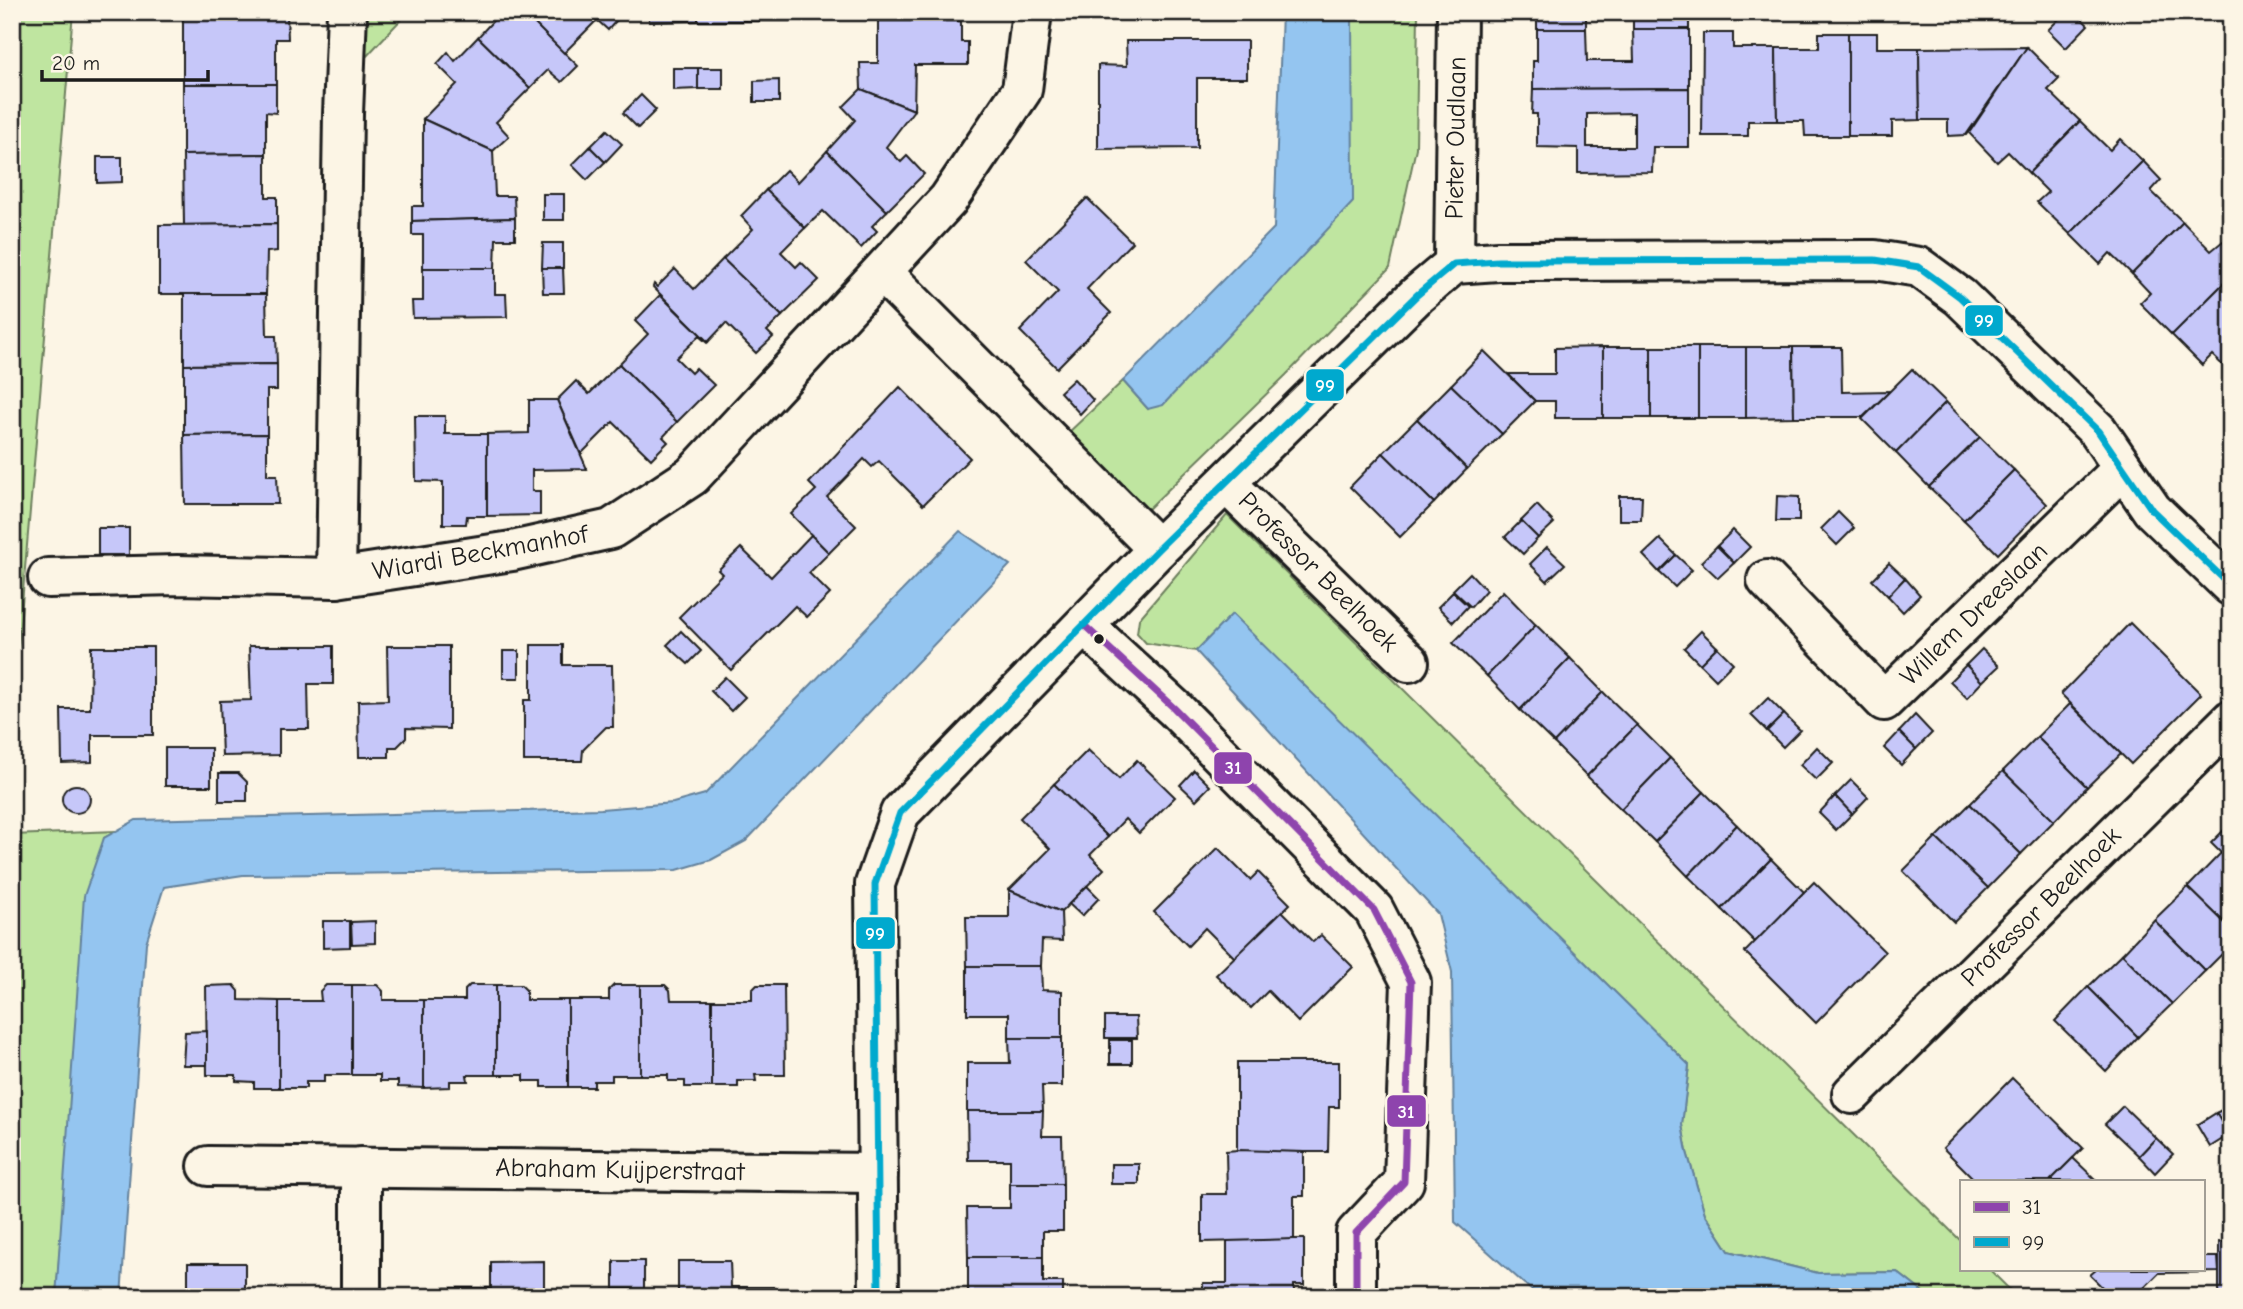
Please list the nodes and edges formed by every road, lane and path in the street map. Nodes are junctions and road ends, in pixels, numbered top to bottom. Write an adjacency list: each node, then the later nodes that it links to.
1 (347, 12): 10 (street, Wiardi Beckmanhof)
2 (1032, 12): 5 (street, Wiardi Beckmanhof)
3 (1457, 12): 4 (street, Pieter Oudlaan)
4 (1454, 264): 6 (street); 7 (street)
5 (883, 273): 8 (street); 10 (street, Wiardi Beckmanhof)
6 (2123, 468): 11 (street, Willem Dreeslaan); 12 (street)
7 (1226, 482): 8 (street); 14 (street, Professor Beelhoek)
8 (1158, 549): 13 (street)
9 (48, 578): 10 (street, Wiardi Beckmanhof)
10 (336, 578)
11 (1767, 580)
12 (2231, 586)
13 (1085, 626): 19 (street); 22 (street)
14 (1409, 662)
15 (2231, 720): 16 (street, Professor Beelhoek)
16 (1852, 1094)
17 (208, 1166): 18 (street, Abraham Kuijperstraat)
18 (362, 1167): 19 (street, Abraham Kuijperstraat); 20 (street)
19 (878, 1173): 21 (street)
20 (361, 1297)
21 (879, 1297)
22 (1356, 1297)

